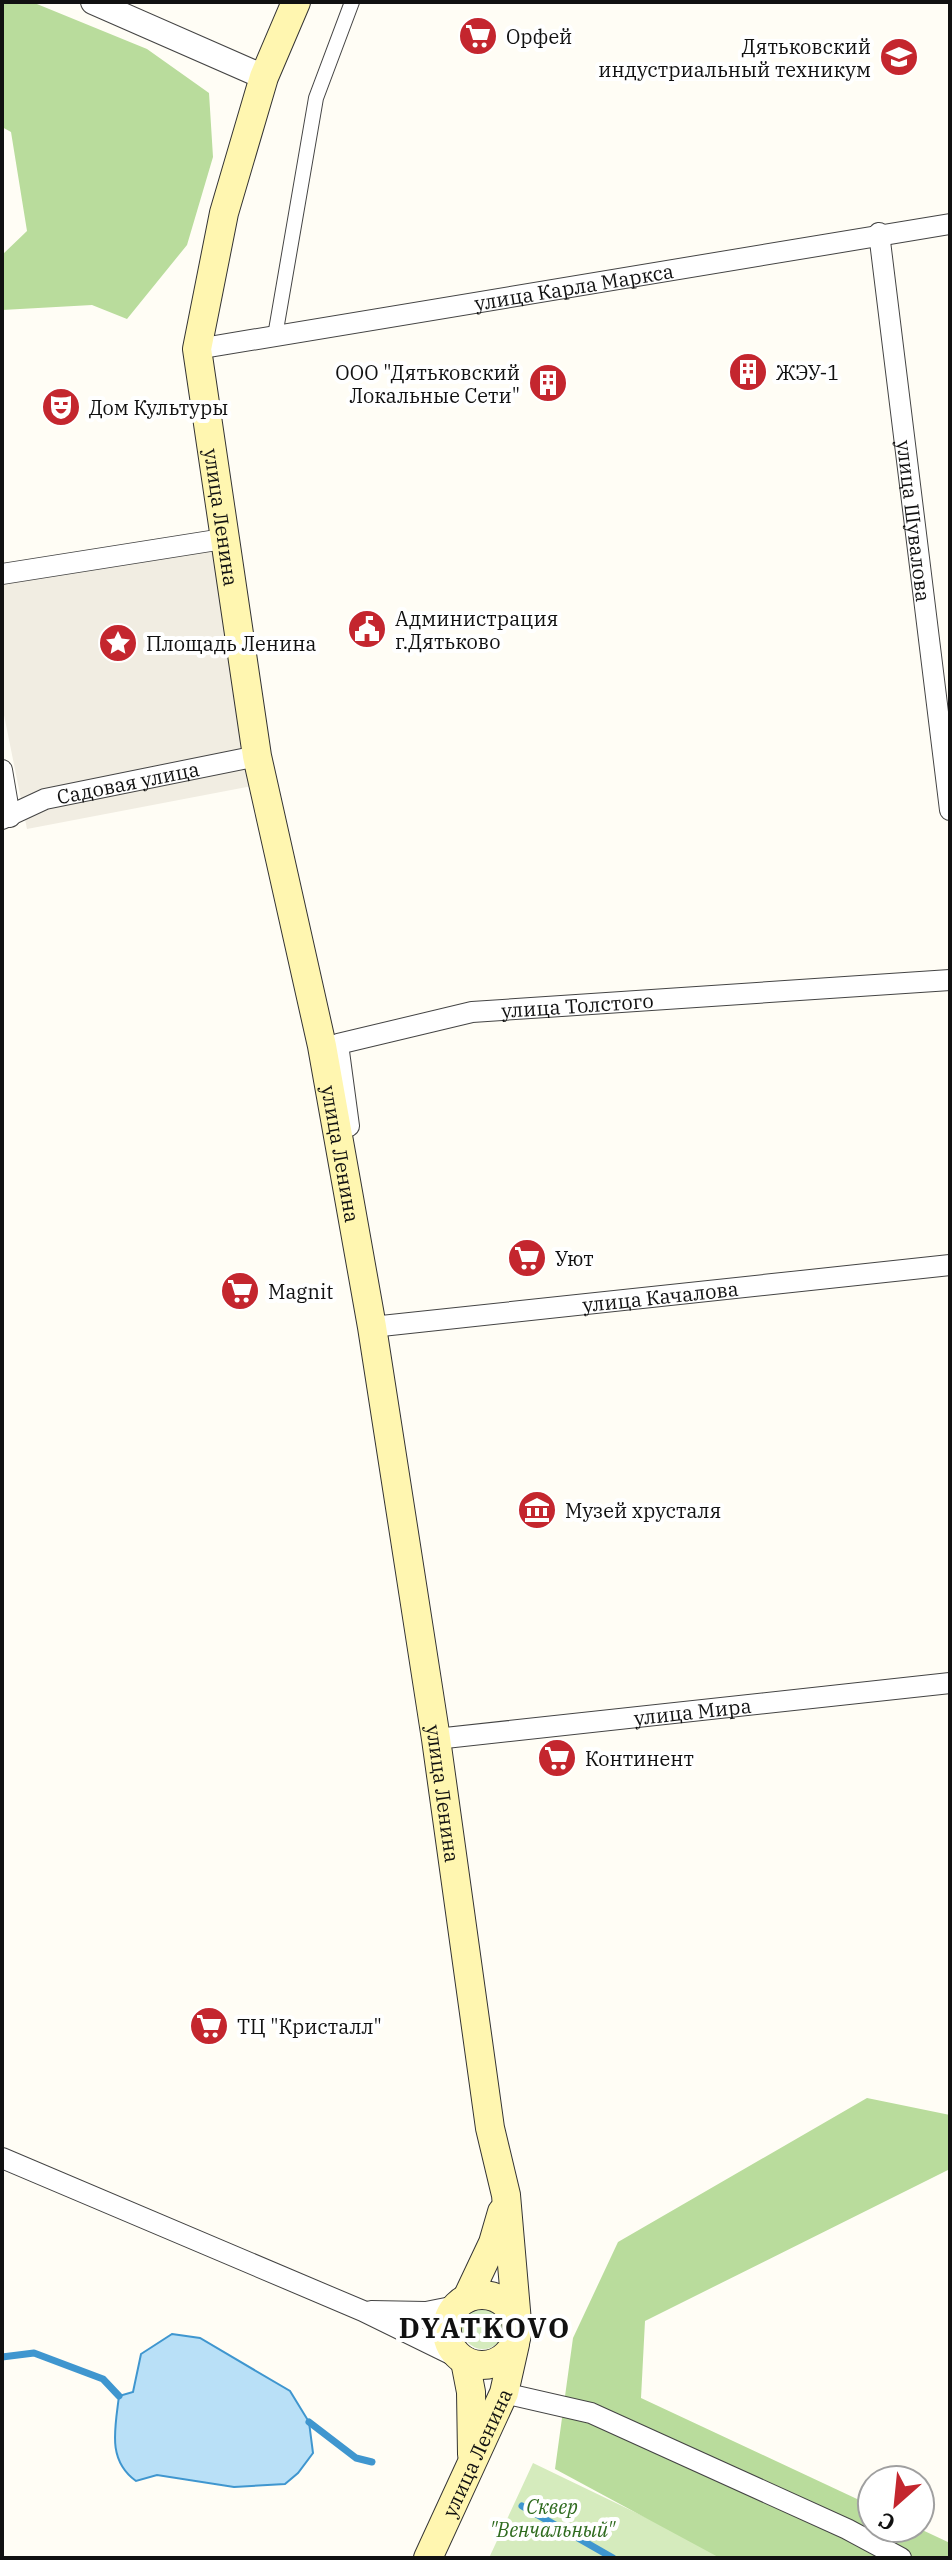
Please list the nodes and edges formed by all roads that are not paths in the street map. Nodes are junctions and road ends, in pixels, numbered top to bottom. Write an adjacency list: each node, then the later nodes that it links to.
1 (93, 2): 4 (street)
2 (296, 2): 4 (main road, улица Ленина)
3 (352, 2): 7 (street)
4 (264, 77): 8 (main road, улица Ленина)
5 (950, 224): 6 (street, улица Карла Маркса)
6 (879, 233): 7 (street, улица Карла Маркса); 13 (street, улица Шувалова)
7 (275, 336): 8 (street, улица Карла Маркса)
8 (197, 349): 9 (main road, улица Ленина)
9 (223, 539): 10 (street); 11 (main road, улица Ленина)
10 (2, 574)
11 (257, 756): 14 (street, Садовая улица); 16 (main road, улица Ленина)
12 (2, 770): 14 (street)
13 (950, 810)
14 (6, 818)
15 (950, 980): 16 (street, улица Толстого)
16 (343, 1162): 18 (main road, улица Ленина)
17 (950, 1265): 18 (street, улица Качалова)
18 (372, 1327): 20 (main road, улица Ленина)
19 (950, 1683): 20 (street, улица Мира)
20 (436, 1739): 22 (main road, улица Ленина)
21 (2, 2158): 24 (street)
22 (506, 2195): 23 (main road); 25 (main road, улица Ленина)
23 (461, 2302): 24 (street); 25 (main road); 26 (main road)
24 (363, 2311): 26 (street)
25 (516, 2333): 26 (main road); 27 (main road, улица Ленина)
26 (465, 2361): 28 (main road)
27 (504, 2393): 28 (main road, улица Ленина); 30 (street)
28 (472, 2459): 29 (main road, улица Ленина)
29 (428, 2558)
30 (901, 2558)

